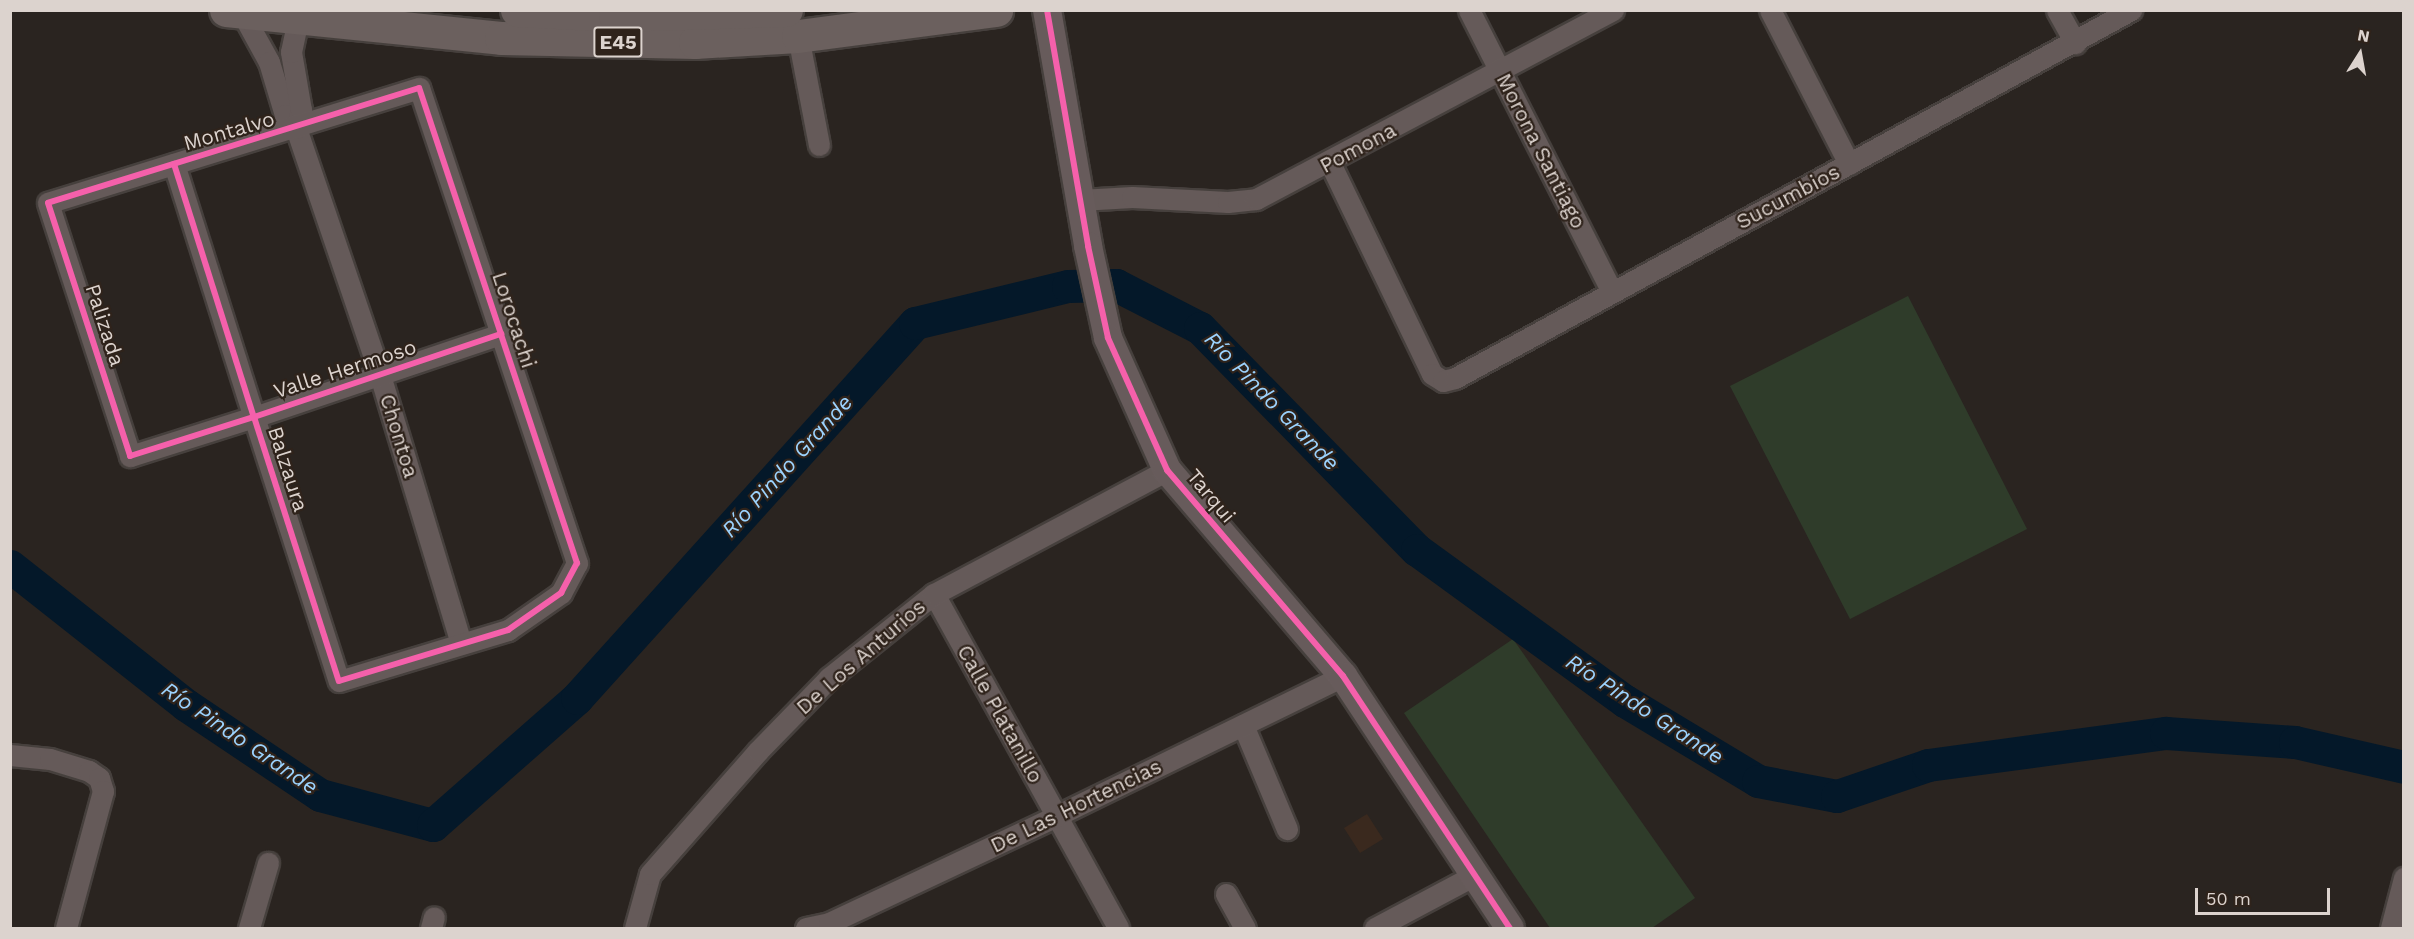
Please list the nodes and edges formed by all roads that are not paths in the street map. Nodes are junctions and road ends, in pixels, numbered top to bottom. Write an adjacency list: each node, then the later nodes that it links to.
1 (517, 10): 11 (highway, E45)
2 (996, 10): 13 (highway, E45)
3 (1047, 10): 22 (street, Tarqui)
4 (1469, 10): 15 (street, Morona Santiago)
5 (1613, 10): 15 (street, Pomona)
6 (1770, 10): 21 (street)
7 (2057, 10): 14 (street)
8 (2131, 10): 14 (street, Sucumbios)
9 (234, 11): 12 (highway, E45); 17 (street, Chontoa)
10 (749, 12): 11 (highway, E45); 13 (highway, E45)
11 (615, 13)
12 (299, 15): 13 (highway, E45); 17 (street, Chontoa)
13 (792, 23): 18 (street)
14 (2075, 43): 21 (street, Sucumbios)
15 (1501, 73): 19 (street, Pomona); 24 (street, Morona Santiago)
16 (418, 88): 17 (street, Montalvo); 25 (street, Lorocachi)
17 (296, 128): 20 (street, Montalvo); 26 (street, Chontoa)
18 (819, 145)
19 (1330, 163): 22 (street, Pomona); 24 (street, Sucumbios)
20 (174, 164): 23 (street, Montalvo); 27 (street, Balzaura)
21 (1849, 164): 24 (street, Sucumbios)
22 (1080, 201): 29 (street, Tarqui)
23 (48, 203): 28 (street, Palizada)
24 (1612, 292)
25 (501, 334): 26 (street, Valle Hermoso); 31 (street, Lorocachi)
26 (380, 375): 27 (street, Valle Hermoso); 31 (street, Chontoa)
27 (254, 417): 28 (street, Valle Hermoso); 31 (street, Balzaura)
28 (130, 456)
29 (1167, 470): 30 (street, De Los Anturios); 32 (street, Tarqui)
30 (934, 594): 35 (street, Calle Platanillo); 44 (street, De Los Anturios)
31 (461, 643)
32 (1342, 676): 33 (street, De Las Hortencias); 38 (street, Tarqui)
33 (1243, 725): 35 (street, De Las Hortencias); 36 (street)
34 (10, 755): 42 (street)
35 (1056, 816): 41 (street, De Las Hortencias); 46 (street, Calle Platanillo)
36 (1287, 829)
37 (268, 863): 43 (street)
38 (1473, 876): 48 (street); 49 (street, Tarqui)
39 (2403, 878): 50 (street)
40 (1226, 894): 47 (street)
41 (830, 926): 45 (street, De Las Hortencias)
42 (66, 928)
43 (249, 928)
44 (635, 928)
45 (806, 928)
46 (1118, 928)
47 (1245, 928)
48 (1375, 928)
49 (1510, 928)
50 (2391, 928)

